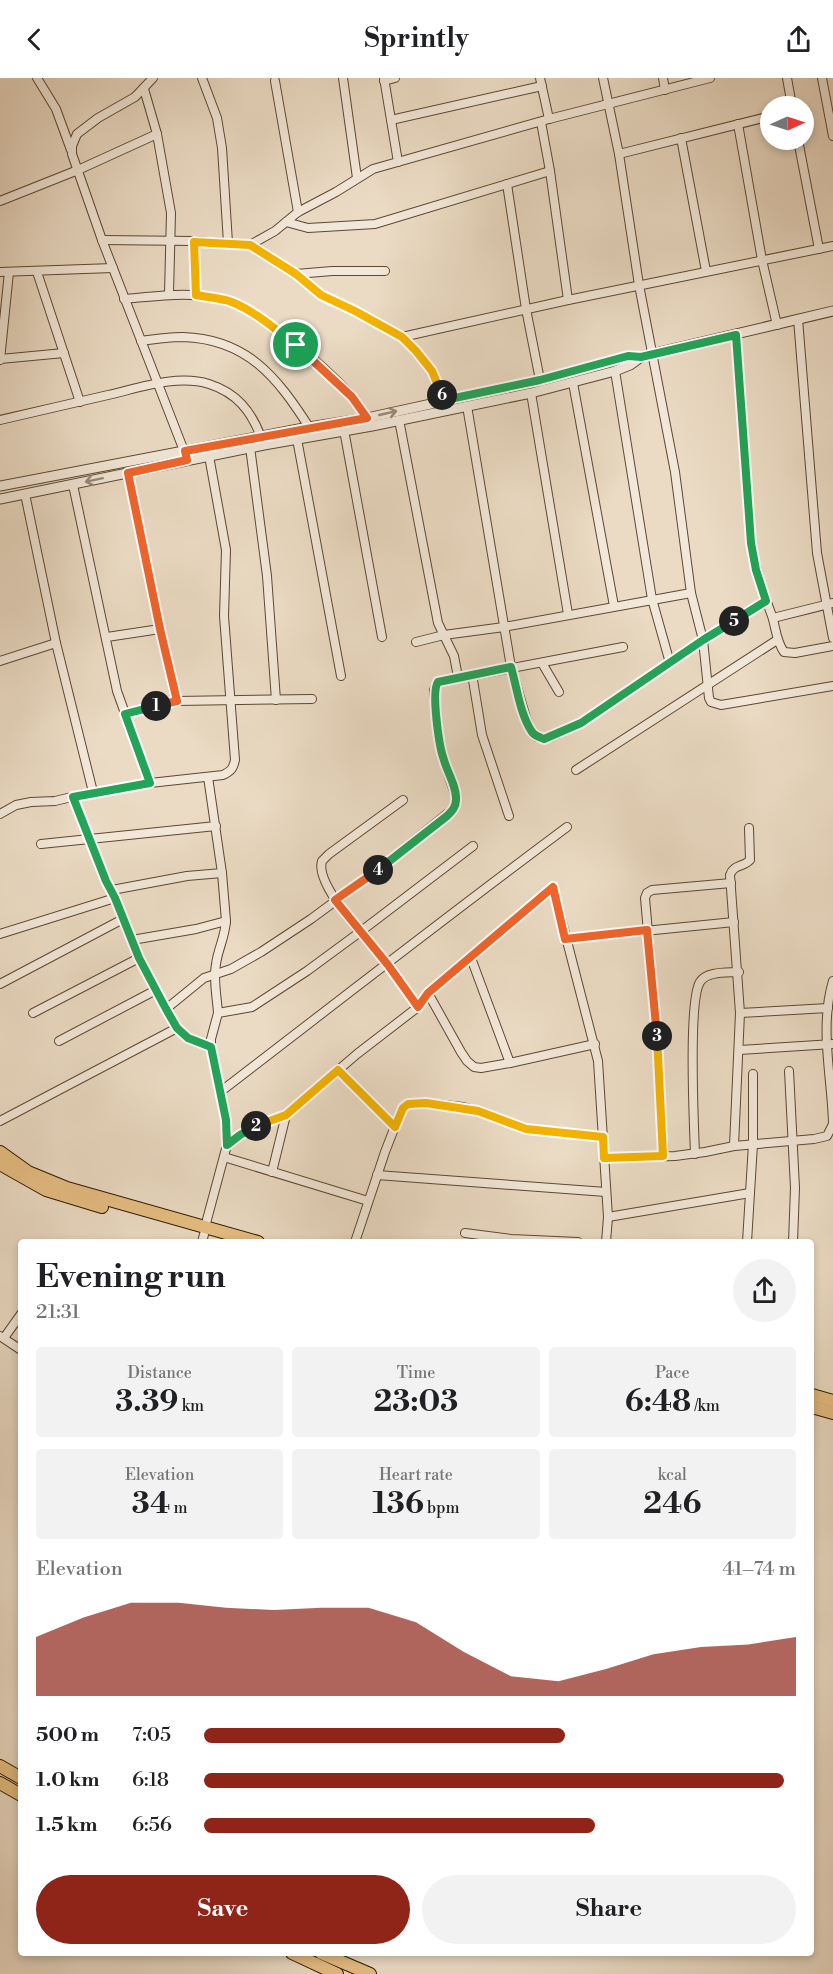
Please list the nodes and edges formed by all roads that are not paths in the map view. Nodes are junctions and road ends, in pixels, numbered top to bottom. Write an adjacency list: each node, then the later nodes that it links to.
1 (37, 78): 26 (street)
2 (153, 78): 14 (street)
3 (202, 78): 39 (street)
4 (343, 78): 31 (street)
5 (394, 78): 11 (street)
6 (603, 78): 17 (street)
7 (663, 78): 15 (street)
8 (710, 78): 15 (street)
9 (787, 78): 16 (street)
10 (822, 78): 23 (street)
11 (384, 79): 19 (street)
12 (275, 81): 34 (street)
13 (541, 82): 19 (street); 20 (street)
14 (144, 89): 22 (street); 26 (street)
15 (665, 90): 17 (street)
16 (790, 96)
17 (609, 105): 20 (street); 27 (street)
18 (760, 119): 21 (street)
19 (391, 120): 28 (street)
20 (545, 121): 28 (street); 30 (street)
21 (738, 124): 24 (street); 43 (street)
22 (157, 134): 29 (street); 37 (street)
23 (833, 136)
24 (681, 138): 27 (street); 46 (street)
25 (800, 150): 42 (street)
26 (72, 154): 29 (street)
27 (619, 154): 51 (street)
28 (398, 162): 31 (street)
29 (78, 170): 33 (street); 36 (street)
30 (550, 171): 32 (street); 55 (street)
31 (357, 178): 34 (street)
32 (507, 184): 35 (street); 56 (street)
33 (0, 201)
34 (298, 212): 35 (street)
35 (286, 222): 40 (street)
36 (102, 240): 37 (street); 44 (street)
37 (171, 242): 38 (street); 52 (street)
38 (194, 242): 39 (street); 53 (street)
39 (228, 243): 40 (street)
40 (250, 245): 50 (street)
41 (833, 246): 42 (street)
42 (819, 249): 43 (street)
43 (762, 260): 46 (street); 59 (street)
44 (113, 268): 49 (street); 54 (street)
45 (385, 271): 50 (street)
46 (706, 271): 51 (street)
47 (0, 272): 48 (street)
48 (9, 272): 49 (street); 66 (street)
49 (37, 272): 63 (street)
50 (296, 274): 61 (street)
51 (639, 285): 55 (street); 64 (street)
52 (169, 294): 53 (street); 54 (street)
53 (196, 295): 75 (street)
54 (124, 299): 62 (street)
55 (568, 300): 56 (street)
56 (526, 309): 61 (street); 68 (street)
57 (833, 311): 58 (street)
58 (798, 320): 59 (street); 93 (street)
59 (777, 325): 60 (street)
60 (736, 335): 64 (street); 92 (street)
61 (402, 337): 72 (street)
62 (141, 341): 70 (street); 78 (street)
63 (64, 353): 66 (street); 73 (street)
64 (651, 354): 65 (street); 90 (street)
65 (641, 357): 67 (street); 68 (street)
66 (0, 360)
67 (615, 371): 69 (street); 91 (street)
68 (540, 380): 72 (street)
69 (573, 382): 71 (street); 94 (street)
70 (159, 384): 73 (street); 80 (street); 83 (street)
71 (531, 393): 74 (street); 95 (street)
72 (445, 400): 75 (street, one-way to 72)
73 (80, 402): 76 (street)
74 (467, 406): 77 (street); 97 (street)
75 (367, 418): 78 (street)
76 (0, 420)
77 (399, 420): 79 (street); 99 (street)
78 (309, 427): 80 (street)
79 (344, 430): 81 (street); 101 (street)
80 (261, 437): 83 (street)
81 (297, 439): 82 (street); 114 (street)
82 (249, 447): 84 (street); 121 (street)
83 (186, 456): 84 (street); 85 (street); 87 (street)
84 (209, 456): 120 (street)
85 (128, 473): 86 (street, one-way to 86); 98 (street)
86 (73, 485): 88 (street); 100 (street)
87 (0, 486)
88 (25, 494): 89 (street); 106 (street)
89 (0, 499)
90 (691, 593): 91 (street); 103 (street)
91 (652, 599): 94 (street); 111 (street)
92 (766, 601): 96 (street); 103 (street)
93 (829, 604): 96 (street); 102 (street)
94 (614, 606): 95 (street)
95 (568, 614): 97 (street)
96 (773, 618): 104 (street)
97 (504, 627): 99 (street); 112 (street)
98 (160, 629): 100 (street); 122 (street)
99 (444, 635): 105 (street); 115 (street)
100 (107, 637): 123 (street)
101 (382, 637)
102 (833, 638)
103 (703, 640): 111 (street); 116 (street)
104 (777, 640): 107 (street); 116 (street)
105 (416, 642)
106 (56, 643): 109 (street); 127 (street)
107 (833, 646)
108 (623, 647): 110 (street)
109 (0, 662)
110 (542, 663): 112 (street); 118 (street)
111 (670, 663): 112 (street)
112 (511, 667): 113 (street)
113 (472, 674): 115 (street); 131 (street)
114 (341, 676)
115 (458, 677): 141 (street)
116 (707, 686): 117 (street); 124 (street)
117 (833, 686)
118 (558, 692)
119 (312, 699): 121 (street)
120 (230, 700): 121 (street); 122 (street); 125 (street)
121 (276, 700)
122 (177, 701): 123 (street)
123 (125, 714): 126 (street)
124 (576, 770)
125 (208, 777): 126 (street); 132 (street)
126 (150, 783): 127 (street)
127 (93, 792): 128 (street)
128 (73, 797): 130 (street); 135 (street)
129 (403, 800): 141 (street)
130 (0, 814)
131 (509, 816)
132 (216, 826): 135 (street); 138 (street)
133 (567, 827): 152 (street)
134 (749, 828): 139 (street)
135 (90, 840): 136 (street); 140 (street)
136 (41, 844)
137 (473, 846): 147 (street)
138 (222, 873): 140 (street); 143 (street)
139 (730, 883): 144 (street); 145 (street)
140 (113, 894): 142 (street); 146 (street)
141 (335, 900): 147 (street); 154 (street)
142 (123, 919): 149 (street); 156 (street)
143 (226, 921): 149 (street); 154 (street)
144 (734, 921): 145 (street); 153 (street)
145 (647, 930): 148 (street); 187 (street)
146 (1, 931)
147 (360, 932): 152 (street); 163 (street)
148 (565, 939): 151 (street); 167 (street)
149 (132, 940): 150 (street)
150 (139, 958): 157 (street); 162 (street)
151 (471, 958): 158 (street); 171 (street)
152 (388, 965): 159 (street); 175 (street)
153 (739, 972): 164 (street); 185 (street)
154 (214, 973): 161 (street); 163 (street)
155 (833, 981): 160 (street)
156 (0, 984)
157 (156, 990): 161 (street); 166 (street)
158 (428, 993): 159 (street); 171 (street)
159 (418, 1007): 172 (street)
160 (828, 1008): 164 (street); 168 (street)
161 (166, 1009): 165 (street)
162 (33, 1013)
163 (218, 1013): 169 (street)
164 (740, 1013): 170 (street)
165 (177, 1028): 169 (street); 177 (street)
166 (59, 1041)
167 (595, 1044): 171 (street); 179 (street)
168 (830, 1045): 170 (street); 180 (street)
169 (211, 1047): 175 (street)
170 (739, 1050): 183 (street)
171 (510, 1063)
172 (338, 1070): 176 (street); 178 (street)
173 (789, 1071): 180 (street)
174 (753, 1074): 181 (street)
175 (220, 1092): 182 (street)
176 (286, 1115): 182 (street); 190 (street)
177 (0, 1121)
178 (395, 1127): 179 (street); 191 (street)
179 (603, 1137): 188 (street)
180 (794, 1141): 181 (street); 204 (street)
181 (753, 1144): 183 (street); 193 (street)
182 (227, 1145): 186 (street)
183 (734, 1146): 185 (street)
184 (0, 1152): 196 (main road)
185 (694, 1154): 187 (street)
186 (224, 1156): 190 (street); 196 (street)
187 (663, 1156): 188 (street)
188 (604, 1158): 192 (street)
189 (0, 1164): 196 (main road)
190 (272, 1172): 194 (street)
191 (377, 1175): 192 (street); 194 (street)
192 (606, 1192): 195 (street)
193 (750, 1193): 195 (street); 203 (street)
194 (368, 1201): 200 (street)
195 (608, 1217): 202 (street)
196 (204, 1233): 198 (main road); 199 (main road)
197 (465, 1233): 201 (street)
198 (222, 1239)
199 (240, 1239)
200 (356, 1239)
201 (511, 1239)
202 (606, 1239)
203 (747, 1239)
204 (793, 1239)
205 (18, 1318): 206 (street)
206 (2, 1337): 207 (street)
207 (18, 1348)
208 (814, 1396): 209 (main road)
209 (833, 1401)
210 (814, 1408): 211 (main road)
211 (833, 1413)
212 (0, 1766): 213 (main road)
213 (18, 1776)
214 (0, 1783): 215 (main road)
215 (18, 1793)
216 (298, 1956): 218 (main road)
217 (328, 1956): 219 (main road)
218 (337, 1974)
219 (370, 1974)

